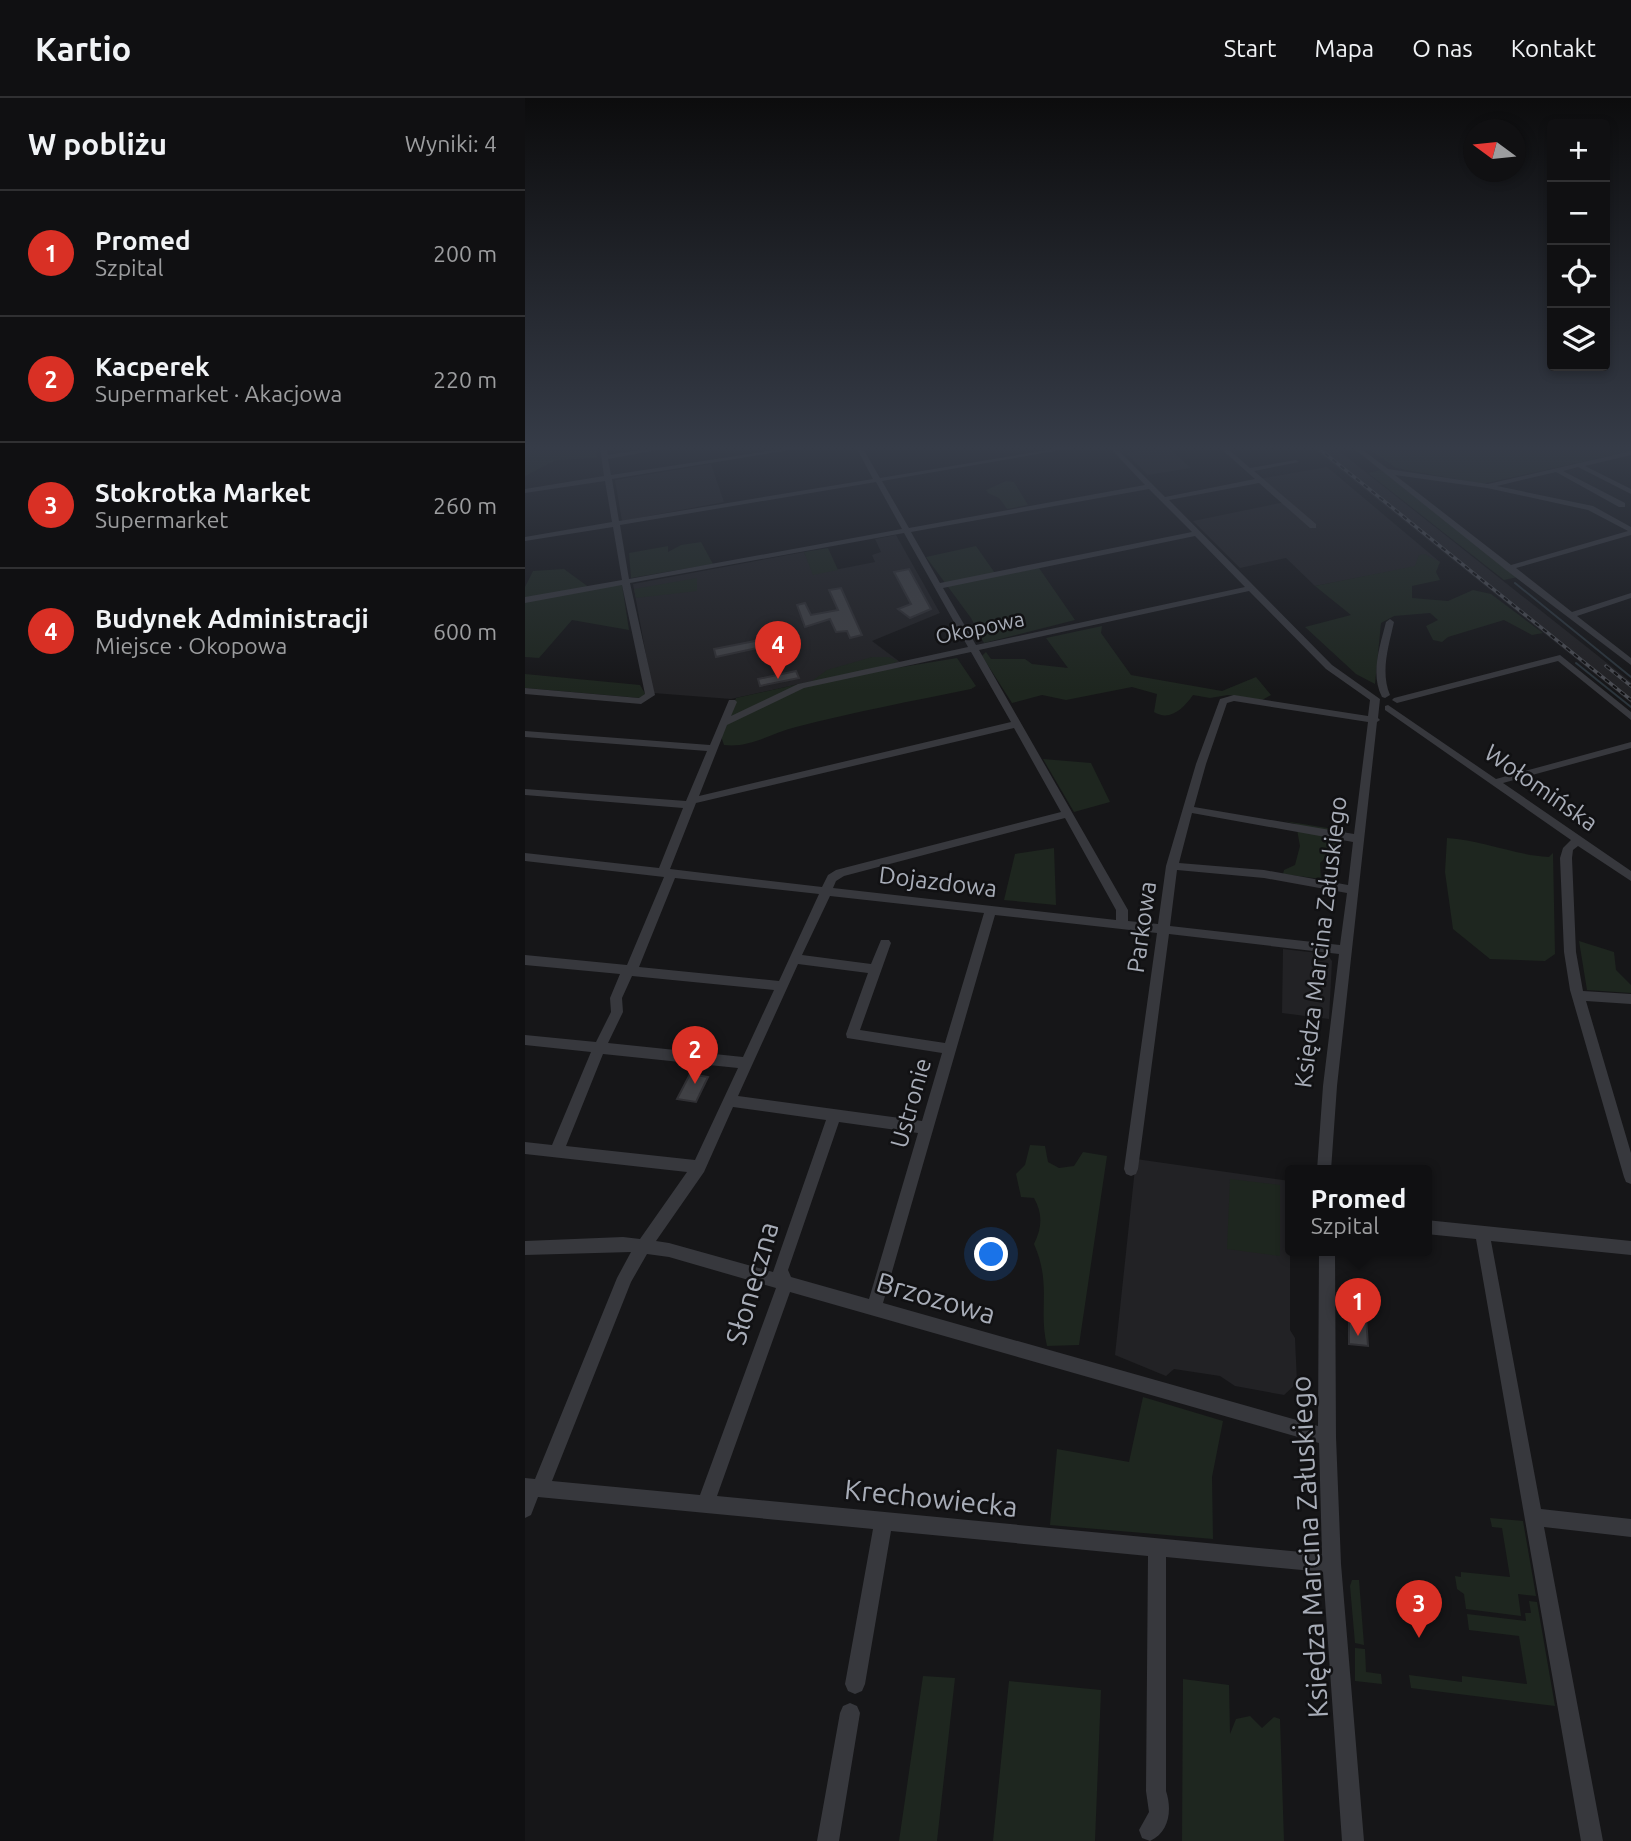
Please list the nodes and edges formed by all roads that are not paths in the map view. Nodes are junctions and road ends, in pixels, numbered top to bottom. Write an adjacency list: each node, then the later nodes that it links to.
1 (590, 528): 10 (street)
2 (617, 528): 12 (street)
3 (905, 528): 7 (street)
4 (921, 528): 7 (street)
5 (1193, 528): 9 (street, Wołomińska)
6 (1458, 528): 11 (street)
7 (907, 531): 12 (street); 13 (street)
8 (1631, 532): 11 (street)
9 (1198, 533): 13 (street); 14 (street, Wołomińska)
10 (525, 539)
11 (1509, 568): 17 (street)
12 (626, 582): 16 (street); 21 (street)
13 (939, 586): 19 (street)
14 (1252, 588): 19 (street, Okopowa); 23 (street, Wołomińska)
15 (1631, 595): 17 (street)
16 (525, 600)
17 (1568, 614): 20 (street)
18 (1390, 622): 23 (street)
19 (976, 649): 26 (street, Okopowa); 27 (street)
20 (1631, 662)
21 (525, 691)
22 (731, 702): 26 (street)
23 (1386, 702): 24 (street); 25 (street); 31 (street, Wołomińska)
24 (1631, 717)
25 (1375, 720): 34 (street, Parkowa); 36 (street, Księdza Marcina Załuskiego)
26 (722, 724): 30 (street)
27 (1016, 724): 33 (street); 35 (street)
28 (525, 734): 30 (street)
29 (1631, 745): 31 (street)
30 (712, 748): 33 (street)
31 (1496, 782): 37 (street, Wołomińska)
32 (525, 792): 33 (street)
33 (690, 803): 40 (street)
34 (1188, 809): 36 (street); 39 (street, Parkowa)
35 (1067, 814): 42 (street); 45 (street)
36 (1360, 839): 43 (street, Księdza Marcina Załuskiego)
37 (1579, 840): 41 (street, Wołomińska); 54 (street)
38 (525, 858): 40 (street, Dojazdowa)
39 (1172, 866): 43 (street); 46 (street, Parkowa)
40 (667, 871): 42 (street, Dojazdowa); 52 (street)
41 (1631, 877)
42 (826, 890): 44 (street, Dojazdowa); 49 (street)
43 (1353, 890): 48 (street, Księdza Marcina Załuskiego)
44 (991, 909): 45 (street, Dojazdowa); 58 (street, Ustronie)
45 (1122, 924): 46 (street, Dojazdowa)
46 (1163, 929): 48 (street, Dojazdowa); 67 (street, Parkowa)
47 (885, 943): 51 (street)
48 (1346, 950): 65 (street, Księdza Marcina Załuskiego)
49 (795, 959): 51 (street); 53 (street)
50 (525, 960): 52 (street)
51 (875, 969): 58 (street)
52 (630, 970): 53 (street); 57 (street)
53 (782, 986): 59 (street)
54 (1578, 996): 55 (street); 68 (street)
55 (1631, 999)
56 (525, 1040): 57 (street)
57 (601, 1048): 59 (street); 64 (street)
58 (950, 1049): 62 (street, Ustronie)
59 (747, 1063): 60 (street)
60 (729, 1101): 61 (street); 66 (street)
61 (834, 1116): 62 (street); 75 (street, Słoneczna)
62 (928, 1128): 76 (street, Ustronie)
63 (525, 1147): 64 (street)
64 (557, 1151): 66 (street)
65 (1324, 1165)
66 (699, 1167): 71 (street)
67 (1131, 1169)
68 (1631, 1177)
69 (1432, 1228): 70 (street)
70 (1482, 1232): 73 (street); 81 (street)
71 (645, 1245): 72 (street, Brzozowa); 75 (street, Brzozowa); 78 (street)
72 (525, 1248)
73 (1631, 1248)
74 (1327, 1256): 77 (street, Księdza Marcina Załuskiego)
75 (786, 1283): 76 (street, Brzozowa); 79 (street, Słoneczna)
76 (874, 1308): 77 (street, Brzozowa)
77 (1327, 1437): 85 (street, Księdza Marcina Załuskiego)
78 (533, 1487): 79 (street, Krechowiecka); 80 (street)
79 (705, 1504): 82 (street, Krechowiecka)
80 (525, 1509)
81 (1533, 1517): 83 (street); 91 (street)
82 (884, 1521): 84 (street, Krechowiecka); 86 (street)
83 (1631, 1528)
84 (1157, 1548): 85 (street, Krechowiecka); 88 (street)
85 (1332, 1564): 90 (street, Księdza Marcina Załuskiego)
86 (855, 1685)
87 (850, 1713): 89 (street)
88 (1150, 1830)
89 (828, 1841)
90 (1353, 1841)
91 (1592, 1841)

